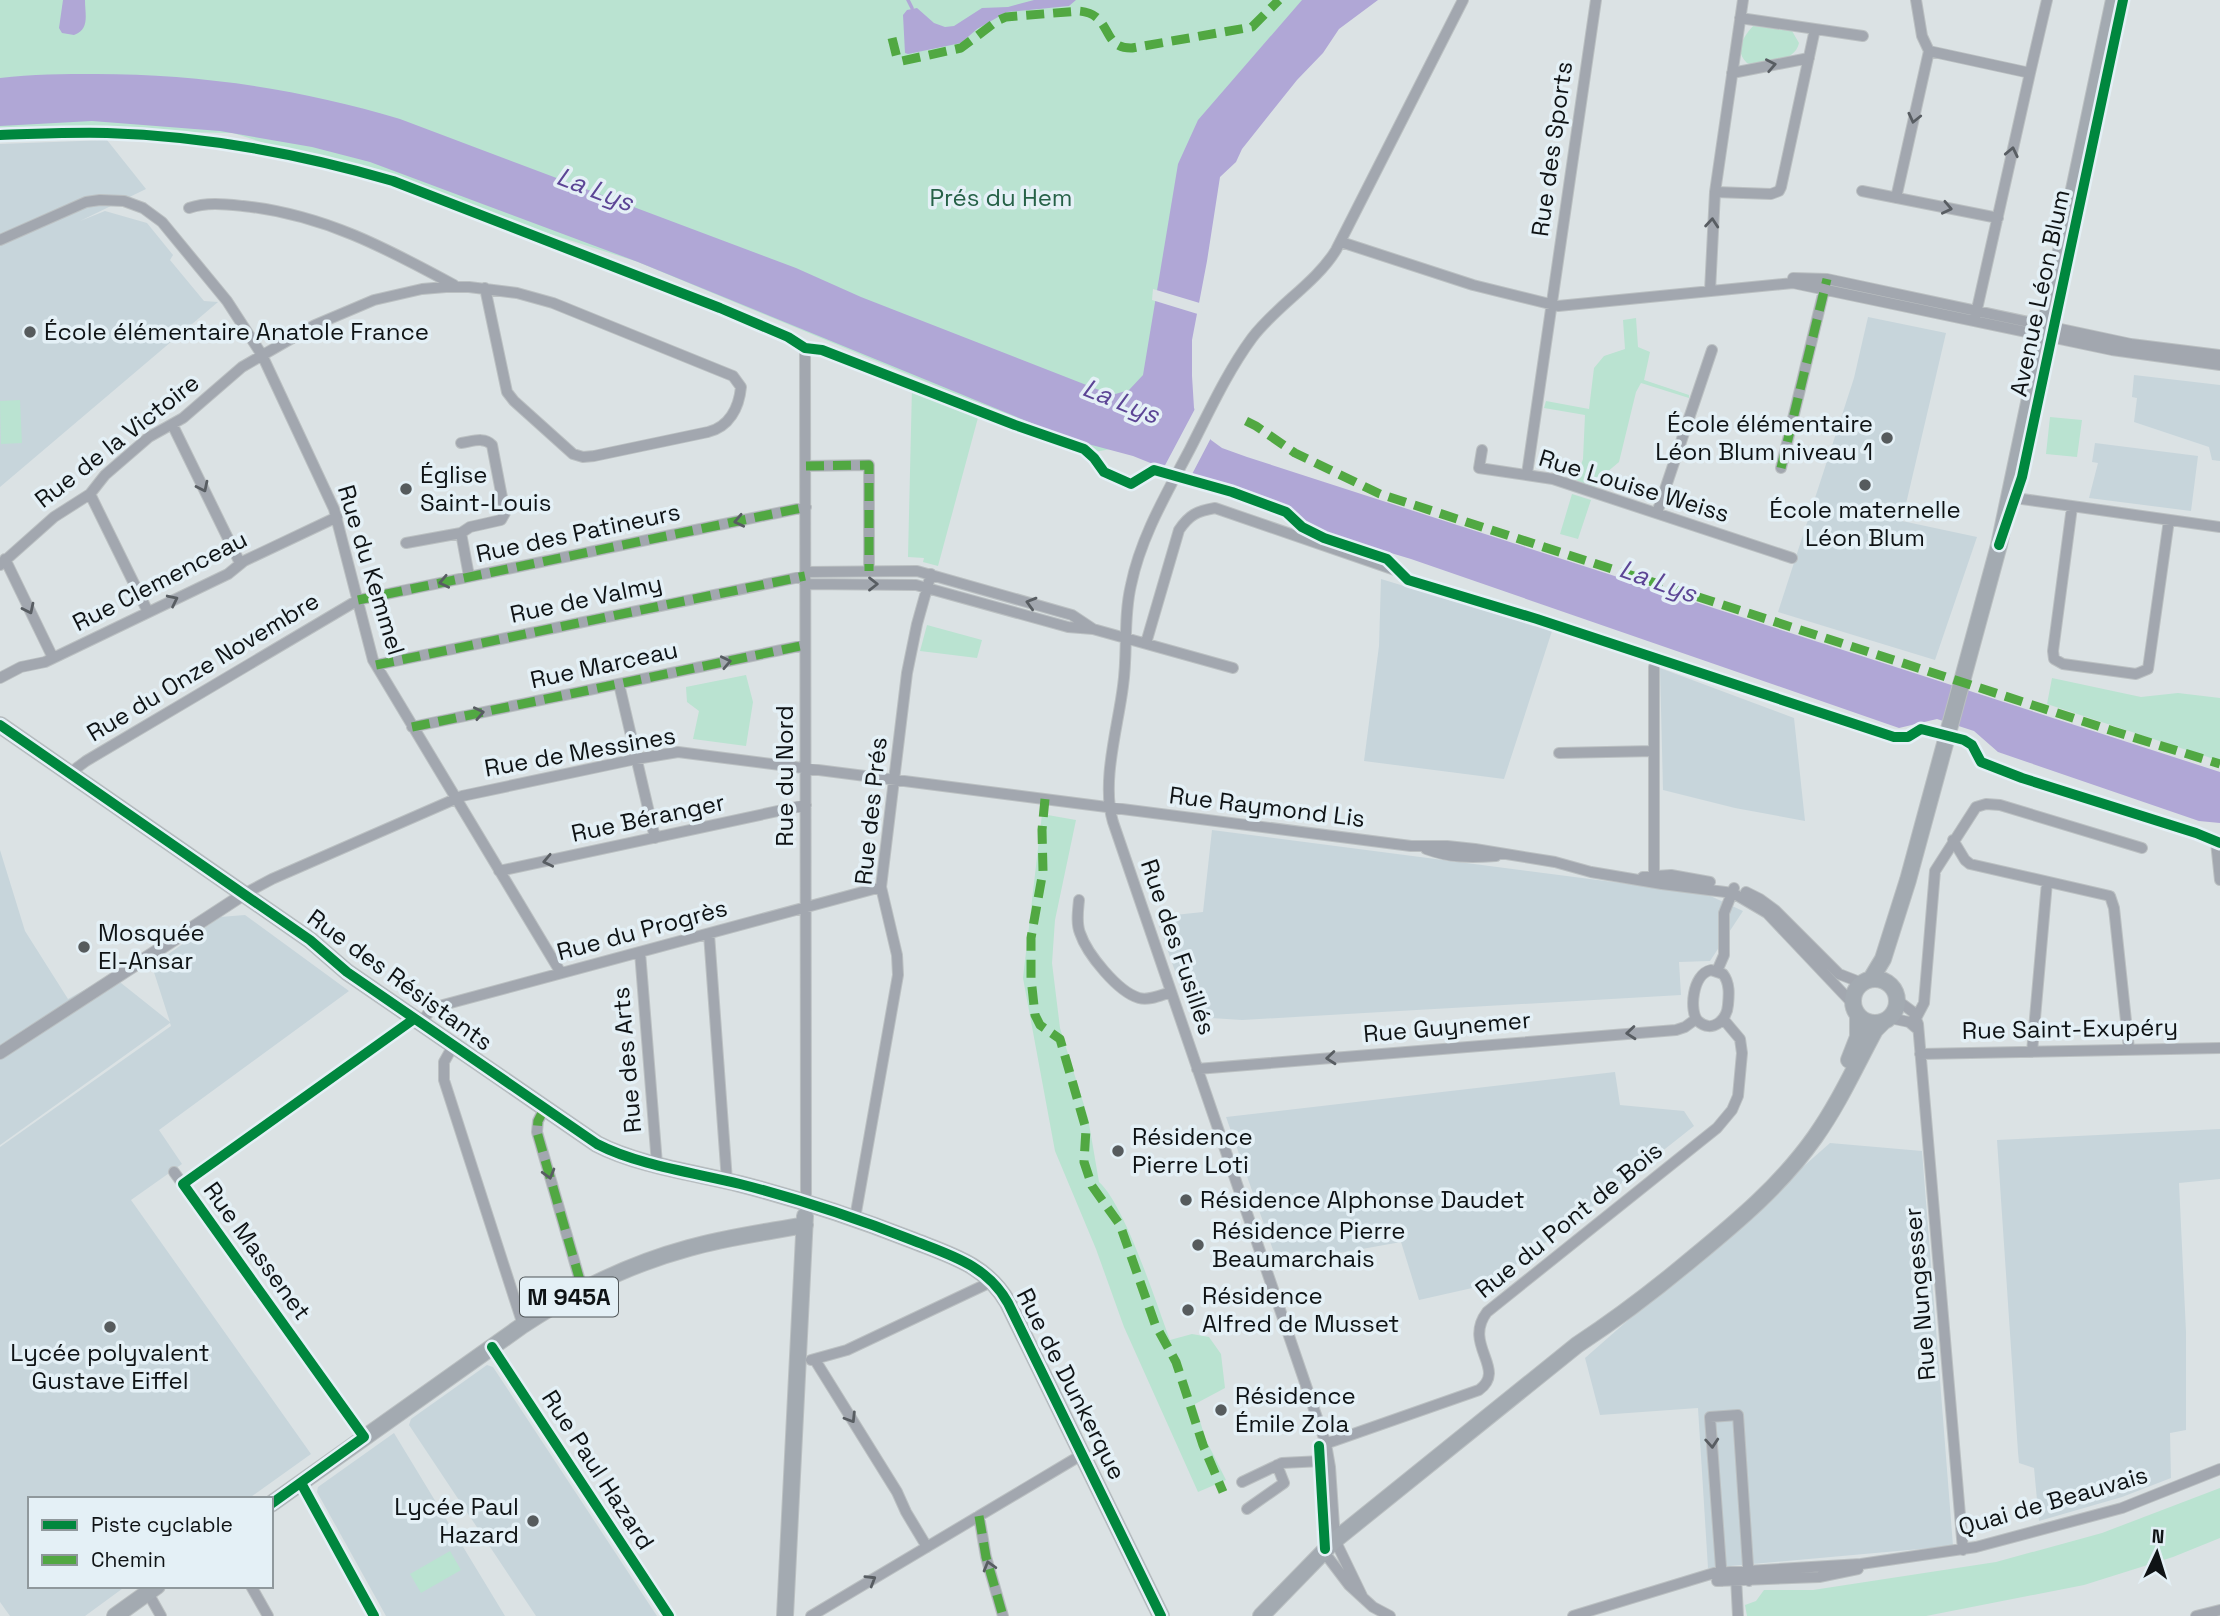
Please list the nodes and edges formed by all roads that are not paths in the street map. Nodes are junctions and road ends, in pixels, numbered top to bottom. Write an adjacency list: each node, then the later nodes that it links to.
1 (1463, 0): 21 (street, Rue des Fusillés)
2 (1596, 0): 26 (street, Rue des Sports)
3 (1743, 0): 8 (street)
4 (1916, 0): 11 (street)
5 (2047, 0): 14 (street)
6 (2115, 0): 28 (main road, Avenue Léon Blum)
7 (2123, 0): 28 (main road, Avenue Léon Blum)
8 (1740, 18): 9 (street); 13 (street)
9 (1815, 29): 10 (street); 12 (street)
10 (1863, 36)
11 (1929, 51): 14 (street); 17 (street, one-way to 17)
12 (1809, 58): 13 (street, one-way to 12); 16 (street)
13 (1732, 73): 16 (street)
14 (2030, 73): 19 (street, one-way to 14)
15 (1862, 191): 17 (street)
16 (1715, 192): 25 (street, one-way to 16)
17 (1896, 198): 19 (street, one-way to 19)
18 (189, 208): 23 (street)
19 (1997, 218): 27 (street)
20 (1, 240): 31 (street, Rue du Kemmel)
21 (1340, 242): 26 (street); 62 (street, Rue des Fusillés)
22 (1826, 284): 25 (street); 27 (street); 38 (street)
23 (457, 286): 24 (street); 31 (street, Rue de la Victoire)
24 (485, 288): 24 (street)
25 (1710, 291): 26 (street)
26 (1552, 305): 39 (street, Rue des Sports)
27 (1976, 316): 28 (street)
28 (2048, 332): 32 (street); 33 (street); 41 (main road, Avenue Léon Blum)
29 (804, 348): 37 (street, Rue du Nord)
30 (1712, 350): 44 (street)
31 (262, 355): 34 (street, Rue de la Victoire); 45 (street, Rue du Kemmel)
32 (2220, 355)
33 (2220, 365)
34 (173, 426): 40 (street, Rue de la Victoire); 52 (street, one-way to 52)
35 (461, 443): 48 (street)
36 (1482, 450): 39 (street, Rue Louise Weiss)
37 (806, 466): 42 (street, Rue du Nord); 53 (street)
38 (1781, 468)
39 (1527, 474): 44 (street, Rue Louise Weiss)
40 (90, 494): 51 (street, Rue de la Victoire); 60 (street)
41 (2011, 498): 43 (street); 89 (main road, Avenue Léon Blum)
42 (806, 507): 56 (street, Rue des Patineurs, one-way to 56); 57 (street, Rue du Nord)
43 (2071, 507): 46 (street); 46 (street)
44 (1657, 513): 50 (street, Rue Louise Weiss)
45 (337, 517): 52 (street, Rue Clemenceau); 59 (street, Rue du Kemmel)
46 (2169, 520): 47 (street)
47 (2220, 527)
48 (461, 533): 49 (street); 56 (street)
49 (406, 543)
50 (1792, 558)
51 (3, 562): 65 (street, one-way to 65)
52 (240, 563): 60 (street, Rue Clemenceau, one-way to 52)
53 (869, 571): 55 (street); 57 (street)
54 (1398, 571): 63 (street)
55 (930, 574): 58 (street, Rue des Prés); 61 (street, one-way to 55)
56 (469, 576): 59 (street, Rue des Patineurs, one-way to 59)
57 (805, 577): 58 (street, one-way to 58); 64 (street, Rue du Nord); 66 (street, Rue de Valmy)
58 (927, 587): 61 (street); 79 (street, Rue des Prés)
59 (358, 600): 66 (street, Rue du Kemmel); 78 (street, Rue du Onze Novembre)
60 (148, 612): 65 (street, Rue Clemenceau)
61 (1093, 629): 62 (street)
62 (1125, 638): 63 (street); 82 (street, Rue des Fusillés)
63 (1146, 643): 68 (street)
64 (805, 645): 70 (street, Rue Marceau, one-way to 64); 77 (street, Rue du Nord)
65 (53, 658): 69 (street, Rue Clemenceau)
66 (376, 665): 72 (street, Rue du Kemmel)
67 (1654, 667): 74 (street)
68 (1233, 668)
69 (0, 678)
70 (619, 684): 72 (street, Rue Marceau, one-way to 70); 76 (street)
71 (0, 725): 78 (main road, Rue des Résistants)
72 (412, 727): 80 (street, Rue du Kemmel)
73 (0, 737): 94 (main road, Rue des Résistants)
74 (1654, 751): 75 (street); 88 (street)
75 (1559, 753)
76 (636, 759): 77 (street, Rue de Messines); 80 (street, Rue de Messines); 83 (street)
77 (806, 768): 79 (street, Rue de Messines); 81 (street, Rue du Nord)
78 (70, 773): 94 (main road, Rue des Résistants)
79 (894, 779): 82 (street, Rue de Messines); 92 (street, Rue des Prés)
80 (455, 799): 87 (street, Rue du Kemmel); 94 (street, Rue de Messines)
81 (806, 805): 83 (street, Rue Béranger); 96 (street, Rue du Nord)
82 (1110, 808): 88 (street, Rue Raymond Lis); 102 (street, Rue des Fusillés)
83 (654, 838): 87 (street, Rue Béranger, one-way to 87)
84 (1953, 840): 86 (street, Rue Nungesser); 91 (street); 109 (street, Rue Nungesser)
85 (2216, 842): 90 (street)
86 (2142, 848)
87 (499, 871): 100 (street, Rue du Kemmel)
88 (1654, 879): 93 (street, Rue Raymond Lis)
89 (1908, 880): 101 (main road); 103 (main road)
90 (2220, 880)
91 (2047, 882): 112 (street); 113 (street)
92 (881, 887): 96 (street, Rue du Progrès); 123 (street, Rue des Prés)
93 (1733, 890): 99 (street); 101 (street, Rue Raymond Lis); 104 (street, Rue Raymond Lis)
94 (240, 897): 108 (main road, Rue des Résistants); 114 (street)
95 (1079, 900): 102 (street)
96 (806, 908): 97 (street, Rue du Progrès); 122 (street, Rue du Nord)
97 (709, 934): 98 (street, Rue du Progrès); 120 (street)
98 (640, 952): 100 (street, Rue du Progrès); 118 (street, Rue des Arts)
99 (1717, 971): 105 (street); 106 (street)
100 (561, 973): 108 (street, Rue du Progrès)
101 (1867, 981): 103 (main road); 104 (main road)
102 (1171, 992): 116 (street, Rue des Fusillés)
103 (1894, 993): 107 (main road); 109 (street)
104 (1856, 1010): 107 (main road); 128 (main road)
105 (1696, 1018): 106 (street); 116 (street, Rue Guynemer, one-way to 116)
106 (1724, 1020): 133 (street, Rue du Pont de Bois)
107 (1886, 1020): 109 (street); 128 (main road)
108 (417, 1021): 110 (main road, Rue des Résistants); 121 (street, Rue Massenet)
109 (1916, 1026): 115 (street, Rue Nungesser)
110 (453, 1046): 117 (main road, Rue des Résistants); 127 (street)
111 (2220, 1048): 112 (street, Rue Saint-Exupéry)
112 (2129, 1049): 113 (street, Rue Saint-Exupéry)
113 (2032, 1052): 115 (street, Rue Saint-Exupéry)
114 (0, 1053)
115 (1920, 1054): 145 (street, Rue Nungesser)
116 (1197, 1069): 133 (street, Rue des Fusillés)
117 (544, 1109): 118 (main road, Rue des Résistants); 126 (street, one-way to 126)
118 (657, 1164): 120 (main road, Rue des Résistants)
119 (174, 1172): 121 (street, Rue Massenet)
120 (727, 1181): 122 (main road, Rue des Résistants)
121 (183, 1184): 132 (street, Rue Massenet)
122 (806, 1203): 123 (main road, Rue de Dunkerque); 124 (main road)
123 (855, 1218): 125 (main road, Rue de Dunkerque)
124 (805, 1225): 126 (main road, M 945A); 131 (main road)
125 (993, 1281): 130 (street); 134 (main road, Rue de Dunkerque)
126 (583, 1291): 127 (main road, M 945A)
127 (523, 1325): 129 (main road, M 945A)
128 (1577, 1345): 143 (main road)
129 (492, 1347): 132 (main road, M 945A); 157 (street, Rue Paul Hazard)
130 (815, 1360): 131 (street); 144 (street, one-way to 144)
131 (798, 1362): 158 (main road)
132 (364, 1437): 139 (main road, M 945A)
133 (1323, 1445): 135 (street, Rue des Fusillés)
134 (1083, 1454): 142 (street); 161 (main road, Rue de Dunkerque)
135 (1325, 1461): 136 (street); 143 (street, Rue des Fusillés)
136 (1277, 1465): 138 (street); 141 (street)
137 (2220, 1469): 145 (street, Quai de Beauvais)
138 (1242, 1482)
139 (301, 1483): 140 (main road, M 945A); 156 (street)
140 (273, 1503)
141 (1247, 1509)
142 (979, 1516): 144 (street); 160 (street, one-way to 142)
143 (1330, 1545): 152 (street); 162 (main road)
144 (927, 1547): 159 (street, one-way to 144)
145 (1963, 1550): 146 (street, Quai de Beauvais)
146 (1749, 1575): 147 (street, Quai de Beauvais); 148 (street, one-way to 148)
147 (1736, 1576): 148 (street, Quai de Beauvais); 164 (street)
148 (1721, 1577): 163 (street, Quai de Beauvais)
149 (252, 1588): 155 (street)
150 (153, 1589): 153 (main road); 154 (street)
151 (2219, 1612): 165 (street)
152 (1386, 1614)
153 (115, 1616)
154 (161, 1616)
155 (268, 1616)
156 (374, 1616)
157 (669, 1616)
158 (785, 1616)
159 (811, 1616)
160 (1003, 1616)
161 (1161, 1616)
162 (1261, 1616)
163 (1573, 1616)
164 (1738, 1616)
165 (2196, 1616)

